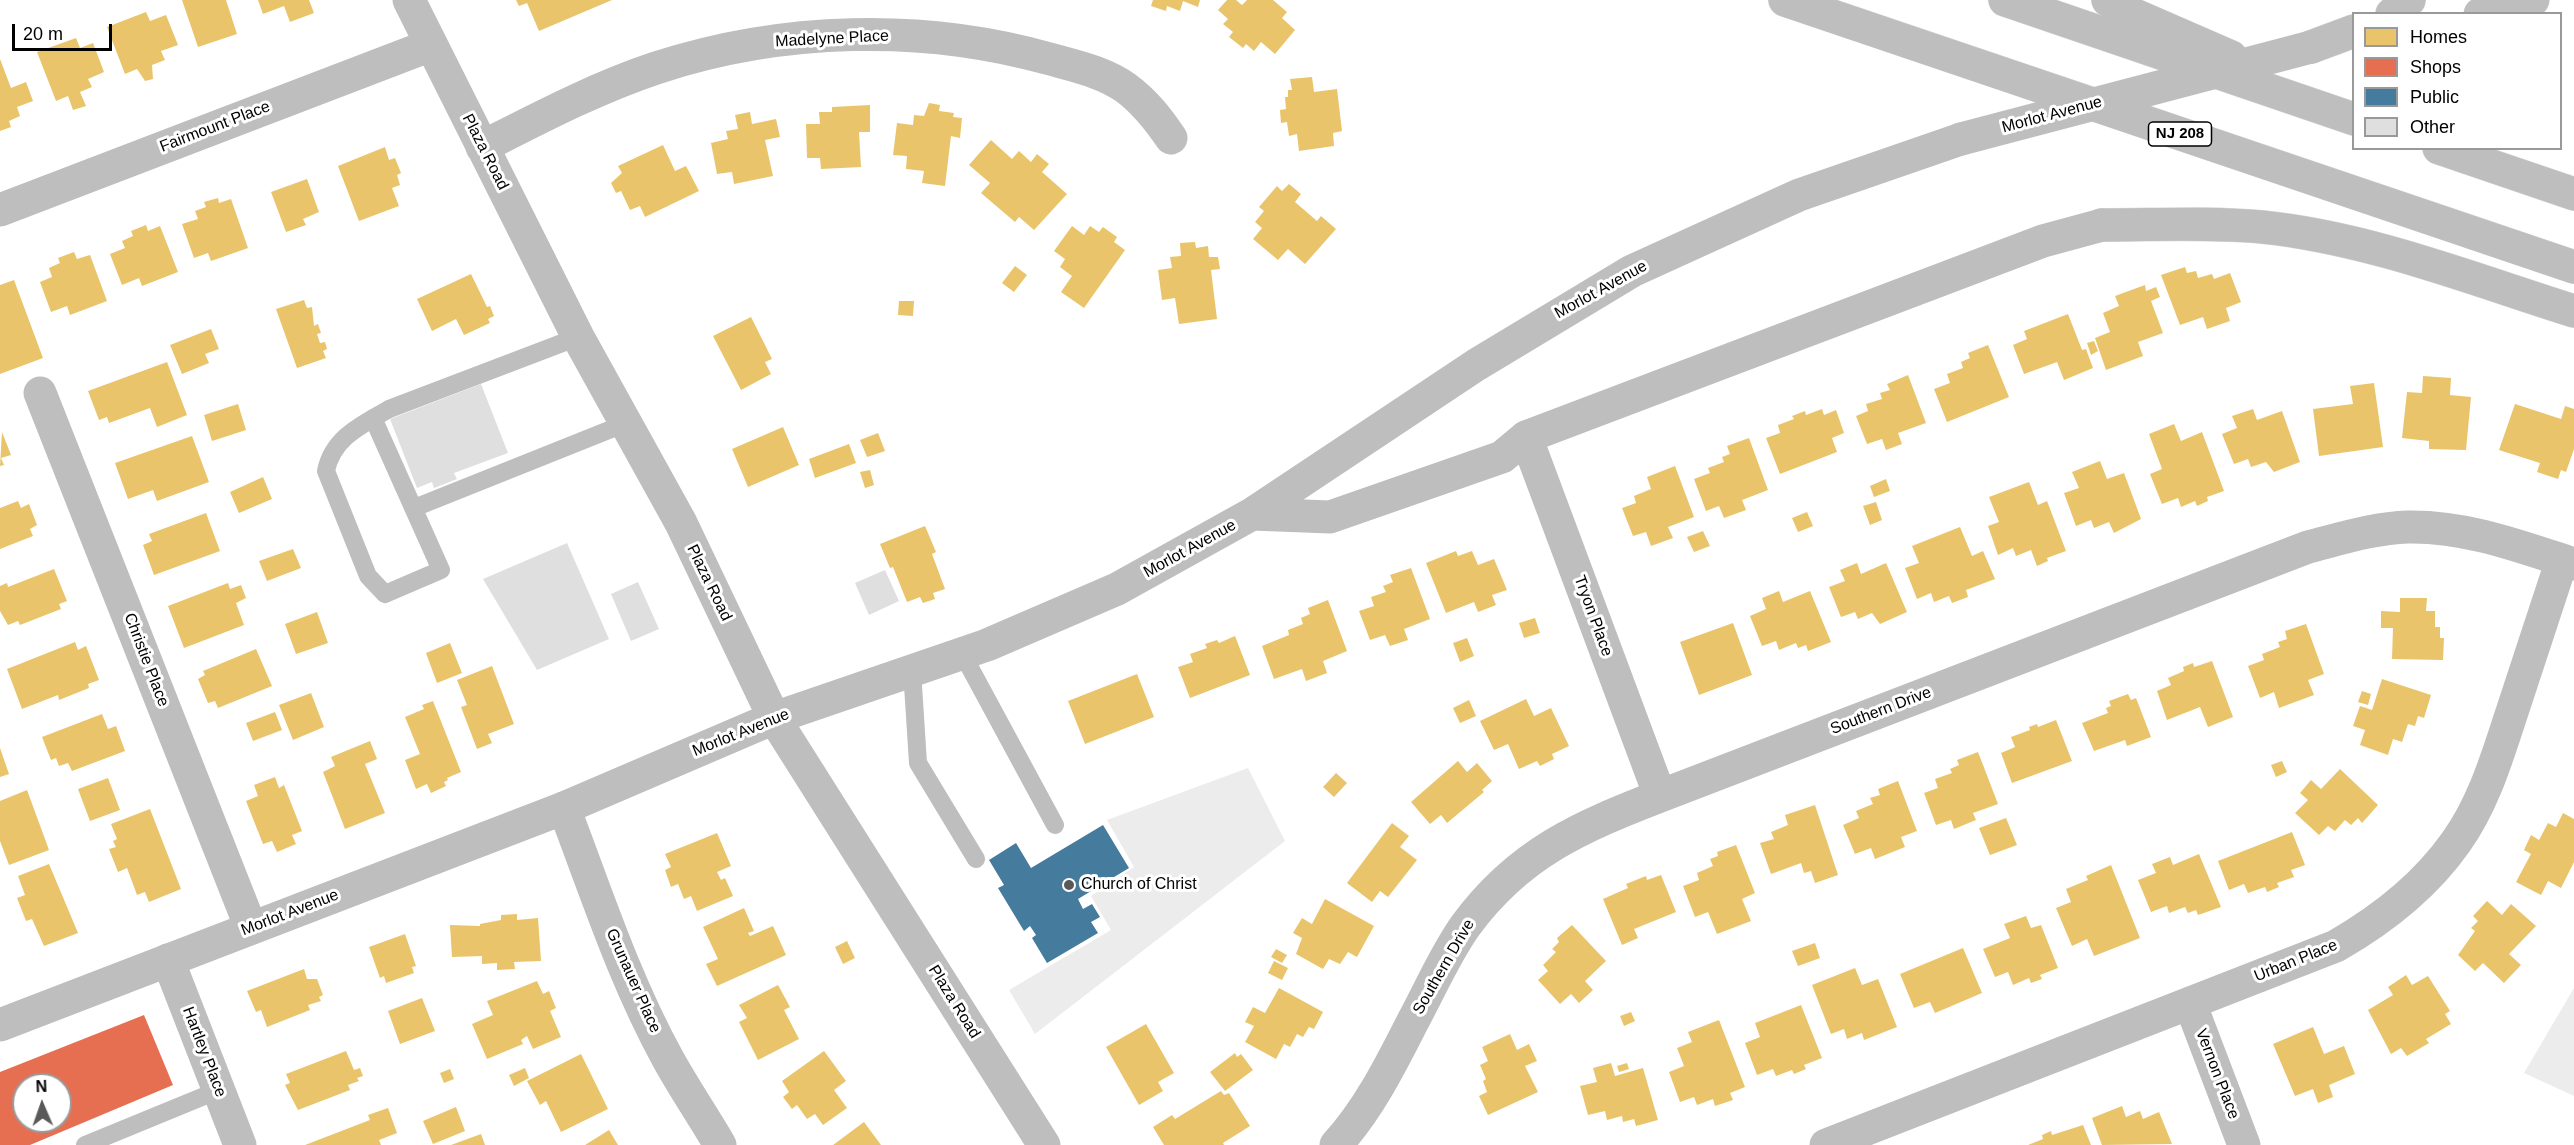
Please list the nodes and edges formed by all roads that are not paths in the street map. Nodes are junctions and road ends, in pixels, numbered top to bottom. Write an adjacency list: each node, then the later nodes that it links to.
1 (409, 0): 11 (main road, Plaza Road)
2 (1785, 0): 20 (main road, NJ 208)
3 (2005, 0): 14 (main road)
4 (2108, 0): 13 (main road)
5 (2409, 0): 7 (main road)
6 (2533, 0): 8 (main road)
7 (2394, 12)
8 (2488, 12)
9 (2352, 32): 12 (main road)
10 (2352, 39): 12 (main road, Morlot Avenue)
11 (431, 45): 16 (main road, Plaza Road); 19 (main road, Fairmount Place)
12 (2312, 47): 28 (main road, Morlot Avenue, bridge)
13 (2352, 109)
14 (2352, 118)
15 (1171, 138): 16 (main road, Madelyne Place)
16 (482, 147): 22 (main road, Plaza Road)
17 (2443, 150): 18 (main road)
18 (2574, 194)
19 (0, 210)
20 (2574, 267)
21 (2574, 311): 26 (main road)
22 (578, 337): 24 (lane); 25 (main road, Plaza Road)
23 (40, 393): 37 (main road, Christie Place)
24 (373, 418): 27 (lane); 27 (lane)
25 (624, 424): 27 (lane); 32 (main road, Plaza Road)
26 (1526, 437): 28 (main road); 33 (main road, Tryon Place)
27 (414, 508)
28 (1252, 514): 30 (main road, Morlot Avenue)
29 (2568, 562): 33 (main road, Southern Drive); 39 (main road, Urban Place)
30 (962, 653): 31 (main road, Morlot Avenue); 35 (lane)
31 (912, 670): 32 (main road, Morlot Avenue); 36 (lane)
32 (774, 718): 34 (main road, Morlot Avenue); 46 (main road, Plaza Road)
33 (1660, 796): 42 (main road, Southern Drive)
34 (564, 808): 37 (main road, Morlot Avenue); 45 (main road, Grunauer Place)
35 (1055, 825)
36 (976, 859)
37 (251, 928): 38 (main road, Morlot Avenue)
38 (168, 960): 40 (main road, Morlot Avenue); 41 (main road, Hartley Place)
39 (2190, 1003): 47 (main road, Urban Place); 48 (main road, Vernon Place)
40 (0, 1025)
41 (219, 1090): 43 (lane); 44 (main road, Hartley Place)
42 (1343, 1143)
43 (85, 1145)
44 (240, 1145)
45 (720, 1145)
46 (1044, 1145)
47 (1826, 1145)
48 (2244, 1145)

